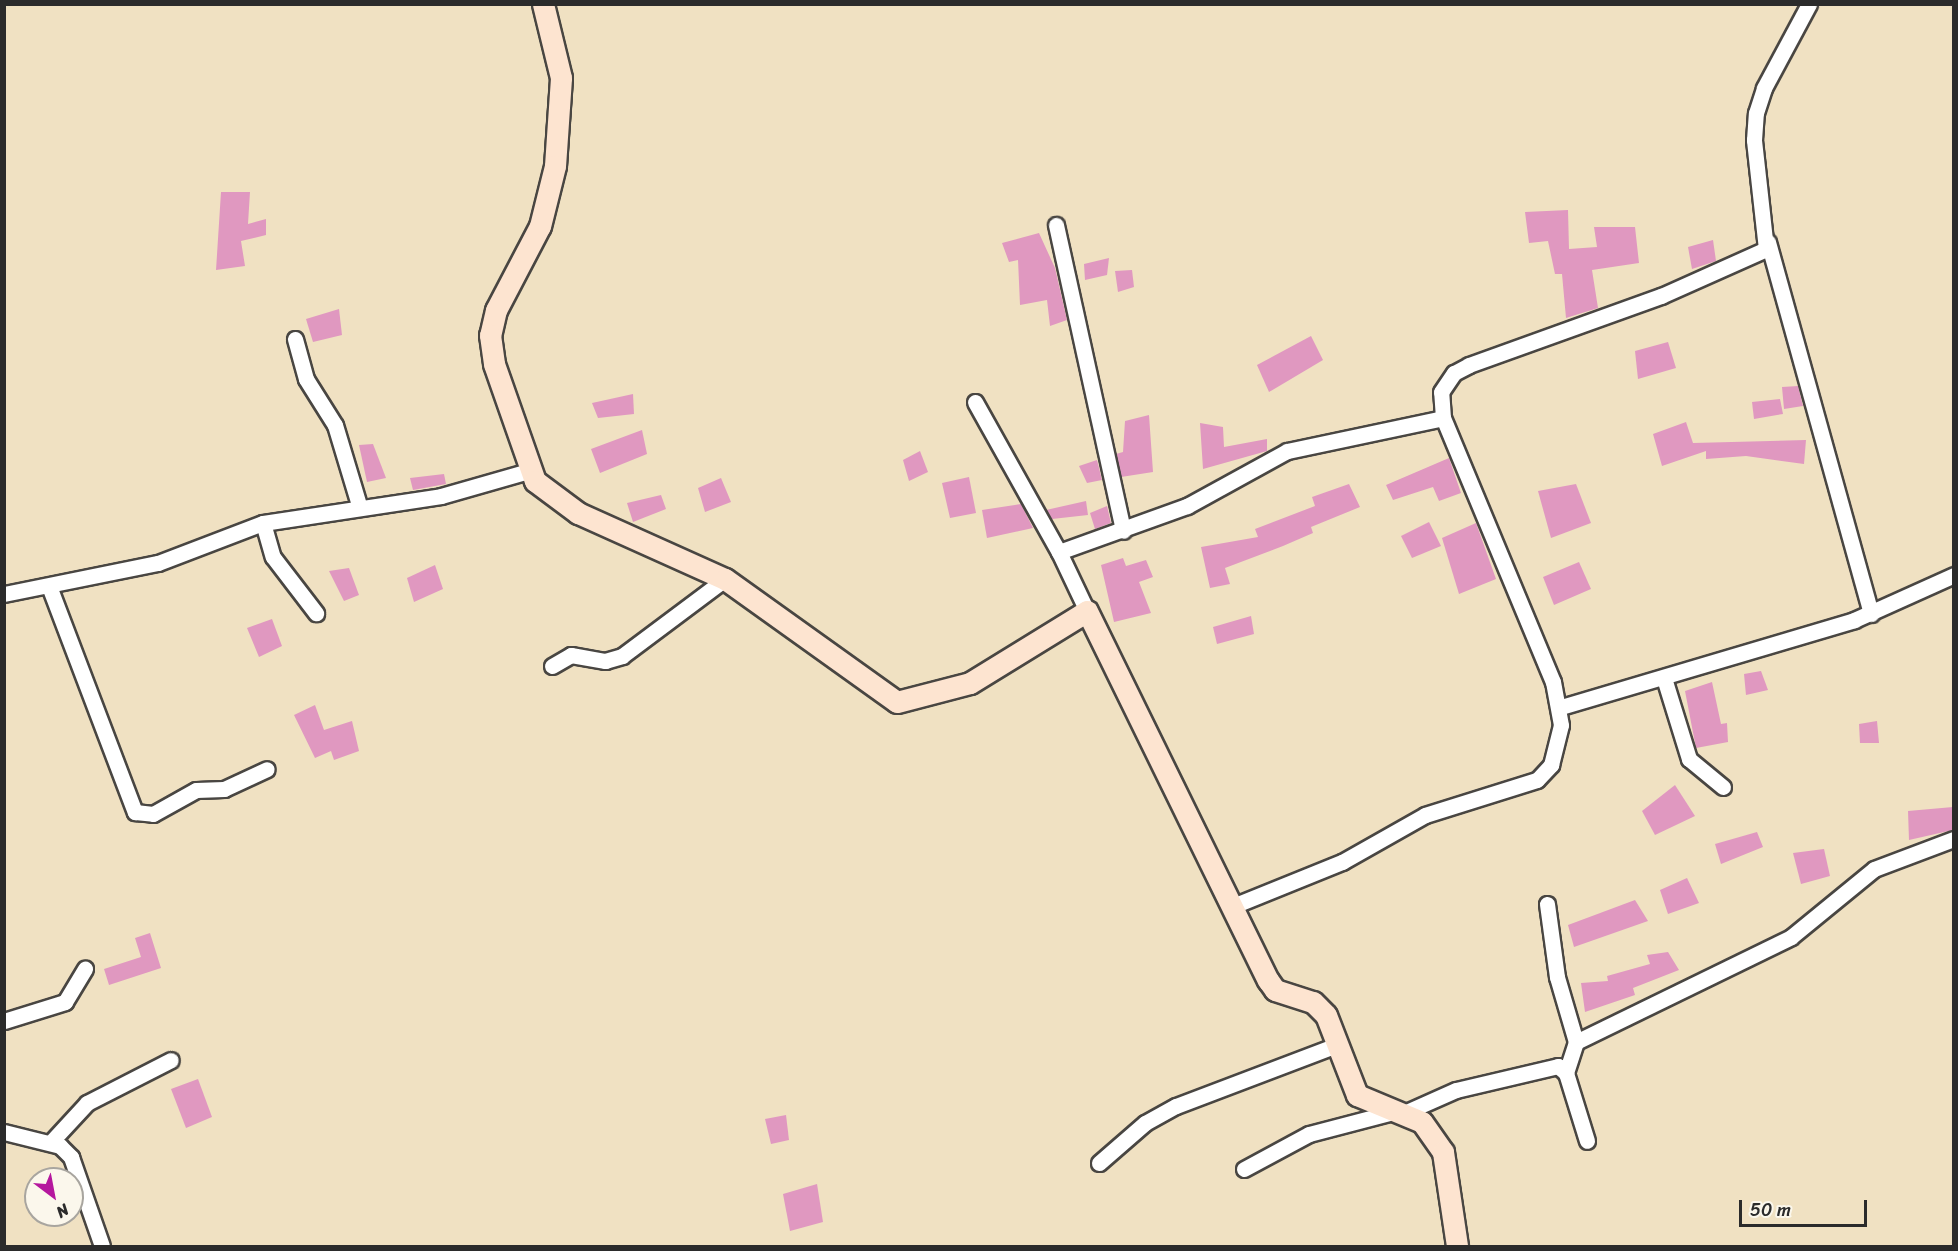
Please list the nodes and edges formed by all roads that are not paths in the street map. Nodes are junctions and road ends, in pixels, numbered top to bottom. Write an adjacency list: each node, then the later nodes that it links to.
1 (543, 4): 8 (street)
2 (1809, 4): 4 (street)
3 (1056, 225): 11 (street)
4 (1768, 242): 7 (street); 19 (street)
5 (295, 339): 9 (street)
6 (975, 402): 12 (street)
7 (1443, 417): 11 (street); 22 (street)
8 (529, 471): 9 (street); 14 (street)
9 (359, 505): 10 (street)
10 (263, 523): 15 (street); 18 (street)
11 (1123, 531): 12 (street)
12 (1059, 552): 17 (street)
13 (1953, 575): 19 (street)
14 (725, 579): 17 (street); 20 (street)
15 (49, 586): 16 (street); 23 (street)
16 (4, 594)
17 (1087, 611): 27 (street)
18 (316, 613)
19 (1871, 614): 21 (street)
20 (552, 666)
21 (1664, 678): 22 (street); 24 (street)
22 (1561, 707): 27 (street)
23 (267, 769)
24 (1723, 787)
25 (1953, 839): 30 (street)
26 (1547, 904): 30 (street)
27 (1233, 906): 31 (street)
28 (85, 969): 29 (street)
29 (4, 1021)
30 (1576, 1042): 33 (street)
31 (1339, 1044): 34 (street); 38 (street)
32 (171, 1060): 37 (street)
33 (1566, 1073): 34 (street); 36 (street)
34 (1398, 1113): 39 (street); 41 (street)
35 (4, 1132): 37 (street)
36 (1587, 1141)
37 (51, 1143): 40 (street)
38 (1099, 1162)
39 (1244, 1169)
40 (102, 1246)
41 (1457, 1246)

